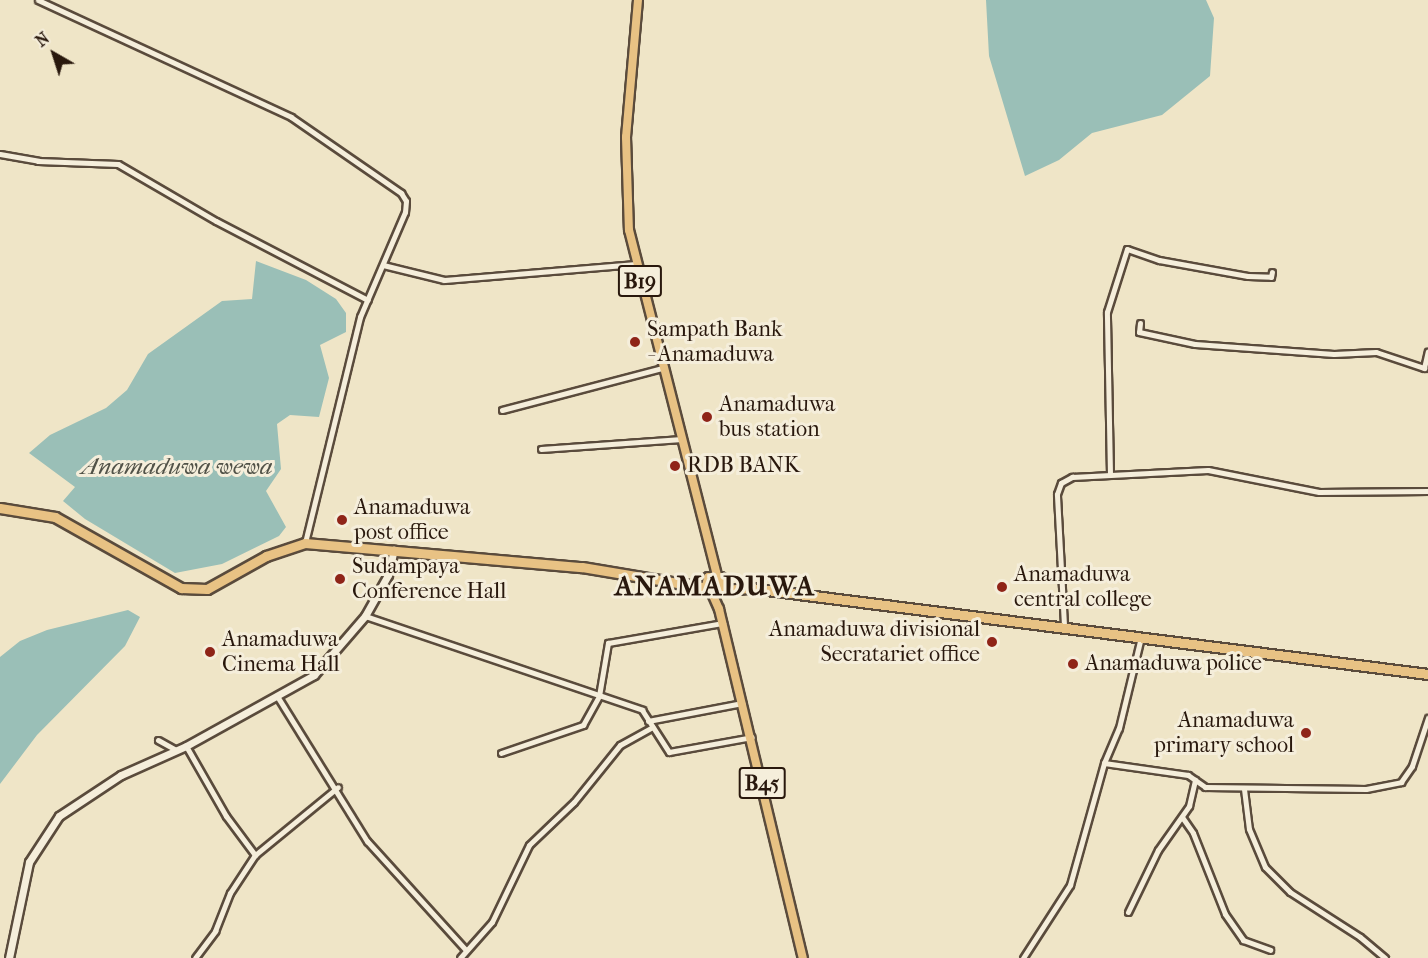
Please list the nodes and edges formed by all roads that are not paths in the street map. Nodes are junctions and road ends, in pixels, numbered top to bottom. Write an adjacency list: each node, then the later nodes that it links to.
1 (38, 0): 5 (street)
2 (638, 0): 4 (main road, B19)
3 (0, 154): 7 (street)
4 (636, 264): 5 (street); 10 (main road, B19)
5 (383, 265): 7 (street)
6 (1272, 272): 14 (street)
7 (368, 300): 17 (street)
8 (1140, 323): 9 (street)
9 (1428, 351)
10 (662, 368): 11 (street); 12 (main road, B19)
11 (502, 410)
12 (682, 440): 13 (street); 19 (main road, B19)
13 (541, 449)
14 (1110, 474): 15 (street); 25 (street)
15 (1428, 490)
16 (0, 508): 17 (highway)
17 (304, 543): 18 (highway)
18 (394, 550): 20 (highway); 23 (street)
19 (715, 576): 20 (highway); 21 (highway); 22 (highway); 22 (highway)
20 (680, 581): 22 (highway)
21 (751, 588): 22 (highway); 25 (highway)
22 (713, 589): 24 (main road, B45)
23 (365, 616): 28 (street); 29 (street)
24 (723, 623): 29 (street); 30 (main road, B45)
25 (1064, 625): 26 (highway)
26 (1141, 635): 27 (highway); 39 (street)
27 (1428, 674)
28 (277, 696): 36 (street); 41 (street)
29 (599, 696): 32 (street); 38 (street)
30 (742, 703): 32 (street); 34 (main road, B45)
31 (1428, 718): 42 (street)
32 (648, 721): 33 (street)
33 (652, 727): 34 (street); 46 (street)
34 (752, 737): 51 (main road, B45)
35 (158, 740): 37 (street)
36 (186, 746): 37 (street); 44 (street)
37 (176, 750): 48 (street)
38 (501, 753)
39 (1104, 763): 40 (street); 52 (street)
40 (1195, 780): 42 (street); 43 (street)
41 (338, 787): 44 (street); 46 (street)
42 (1244, 789): 53 (street)
43 (1182, 817): 45 (street); 47 (street)
44 (255, 855): 49 (street)
45 (1128, 912)
46 (465, 949): 50 (street)
47 (1270, 950)
48 (9, 958)
49 (195, 958)
50 (460, 958)
51 (803, 958)
52 (1023, 958)
53 (1385, 958)

